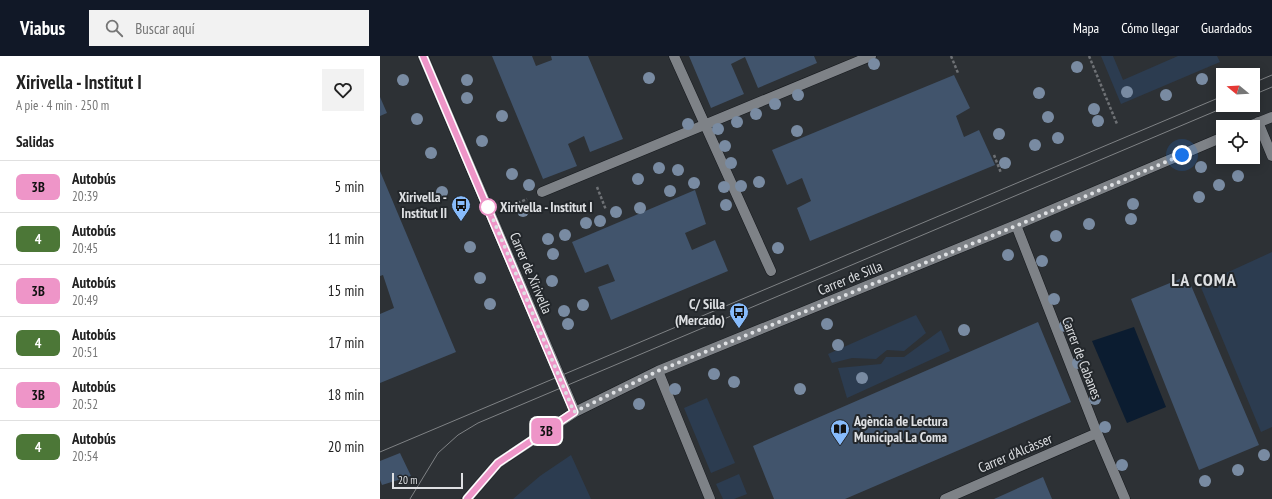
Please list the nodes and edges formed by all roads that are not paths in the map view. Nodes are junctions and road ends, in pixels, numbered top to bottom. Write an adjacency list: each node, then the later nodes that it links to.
1 (423, 56): 14 (street, Carrer de Xirivella)
2 (674, 56): 6 (street)
3 (871, 56): 6 (street)
4 (1272, 117): 5 (street)
5 (1260, 121)
6 (704, 125): 10 (street); 12 (street)
7 (1260, 127): 9 (street)
8 (1216, 140): 11 (street, Carrer de Silla)
9 (1272, 156)
10 (542, 192)
11 (1016, 226): 13 (street, Carrer de Silla); 15 (street, Carrer de Cabanes)
12 (771, 271)
13 (658, 371): 14 (street, Carrer de Silla); 17 (street)
14 (574, 412): 16 (street, Carrer de Silla)
15 (1097, 433): 18 (street, Carrer d'Alcàsser); 19 (street, Carrer de Cabanes)
16 (467, 499)
17 (710, 499)
18 (945, 499)
19 (1125, 499)

